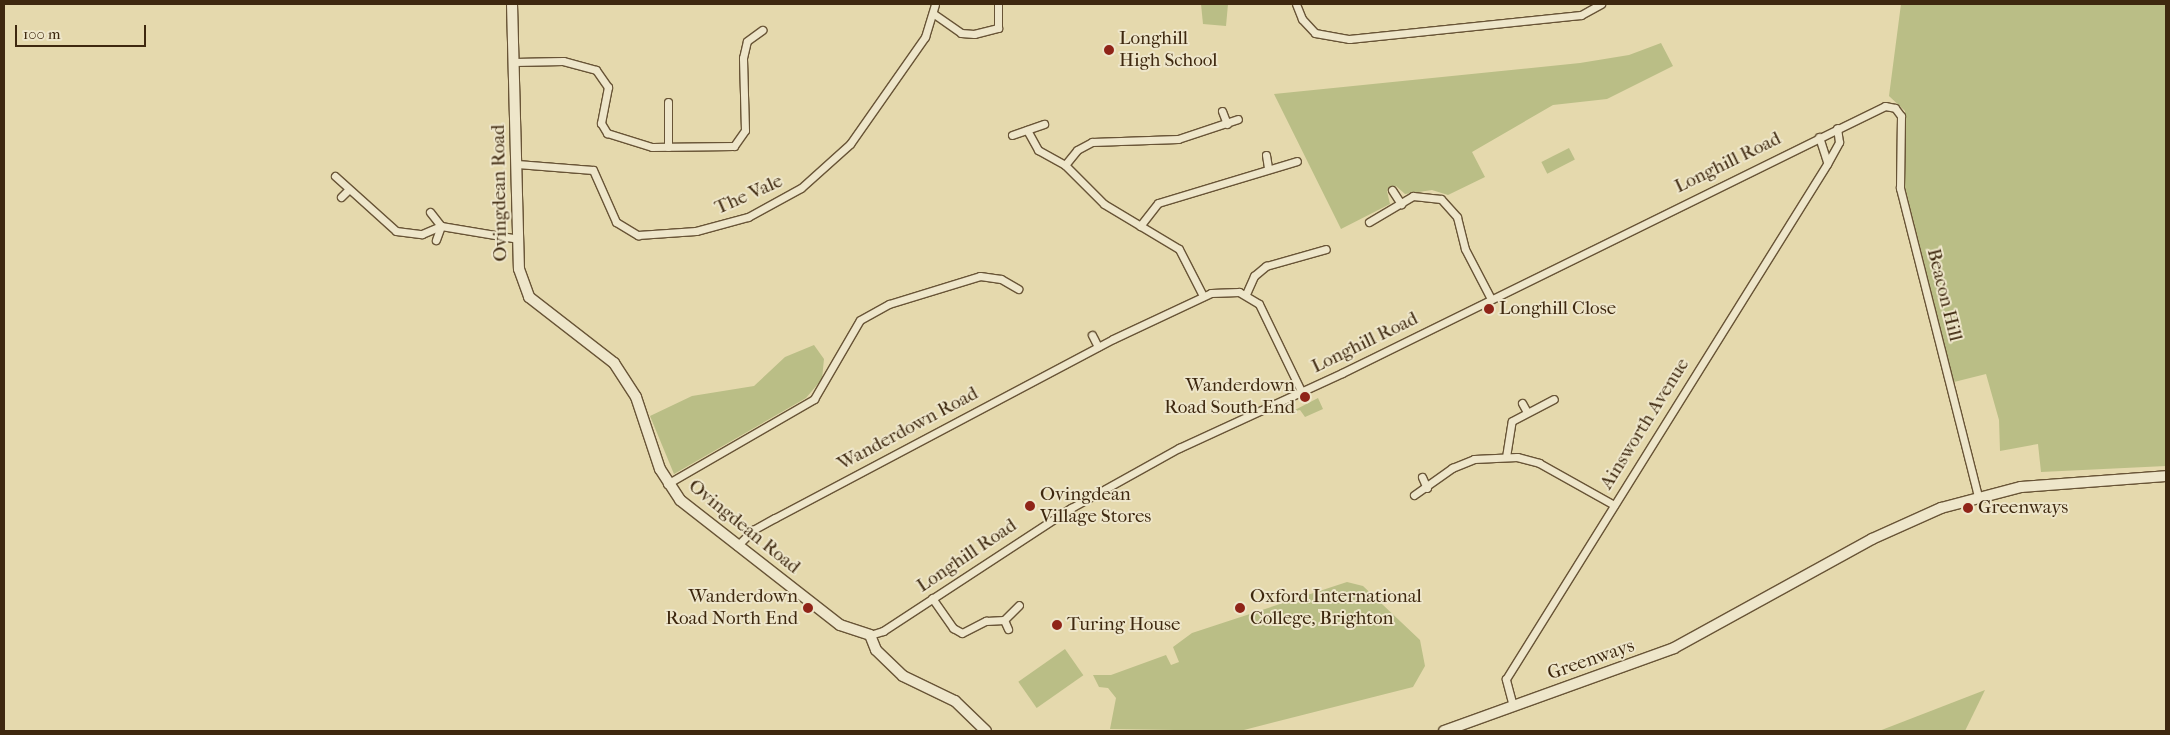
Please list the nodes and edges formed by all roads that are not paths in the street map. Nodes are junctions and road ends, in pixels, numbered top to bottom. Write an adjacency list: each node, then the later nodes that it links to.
1 (512, 4): 8 (street, Ovingdean Road)
2 (935, 4): 6 (street, The Vale)
3 (998, 4): 6 (street)
4 (1296, 4): 5 (street)
5 (1600, 4)
6 (934, 14): 22 (street, The Vale)
7 (762, 30): 19 (street)
8 (514, 62): 19 (street); 22 (street, Ovingdean Road)
9 (668, 102): 19 (street)
10 (1889, 106): 15 (street, Longhill Road); 54 (street, Beacon Hill)
11 (1222, 111): 14 (street)
12 (1238, 119): 14 (street)
13 (1044, 124): 16 (street)
14 (1227, 124): 24 (street)
15 (1837, 128): 18 (street, Longhill Road); 23 (street, Ainsworth Avenue)
16 (1027, 130): 17 (street); 24 (street)
17 (1012, 135)
18 (1819, 137): 23 (street); 41 (street, Longhill Road)
19 (668, 147)
20 (1266, 155): 25 (street)
21 (1297, 162): 25 (street)
22 (517, 164): 35 (street, Ovingdean Road)
23 (1827, 164): 55 (street, Ainsworth Avenue)
24 (1065, 165): 34 (street)
25 (1268, 168): 34 (street)
26 (336, 176): 27 (street)
27 (348, 190): 29 (street); 33 (street)
28 (1392, 190): 30 (street)
29 (341, 197)
30 (1401, 204): 32 (street); 41 (street)
31 (430, 212): 33 (street)
32 (1369, 222)
33 (441, 226): 35 (street); 36 (street)
34 (1140, 226): 40 (street)
35 (519, 239): 51 (street, Ovingdean Road)
36 (436, 240)
37 (1326, 250): 39 (street)
38 (1018, 289): 51 (street)
39 (1246, 294): 40 (street, Wanderdown Road); 44 (street)
40 (1202, 296): 43 (street, Wanderdown Road)
41 (1491, 299): 44 (street, Longhill Road)
42 (1092, 336): 43 (street)
43 (1098, 347): 56 (street, Wanderdown Road)
44 (1301, 390): 57 (street, Longhill Road)
45 (1554, 399): 47 (street)
46 (1522, 403): 47 (street)
47 (1527, 412): 48 (street)
48 (1506, 457): 52 (street); 55 (street)
49 (2166, 476): 54 (street, Greenways)
50 (1422, 477): 52 (street)
51 (667, 484): 56 (street, Ovingdean Road)
52 (1427, 488): 53 (street)
53 (1414, 495)
54 (1978, 496): 62 (street, Greenways)
55 (1614, 505): 62 (street, Ainsworth Avenue)
56 (737, 546): 61 (street, Ovingdean Road)
57 (932, 598): 59 (street); 61 (street, Longhill Road)
58 (1019, 605): 59 (street)
59 (1004, 620): 60 (street)
60 (1008, 629)
61 (870, 635): 63 (street)
62 (1513, 706): 64 (street, Greenways)
63 (986, 731)
64 (1444, 731)

